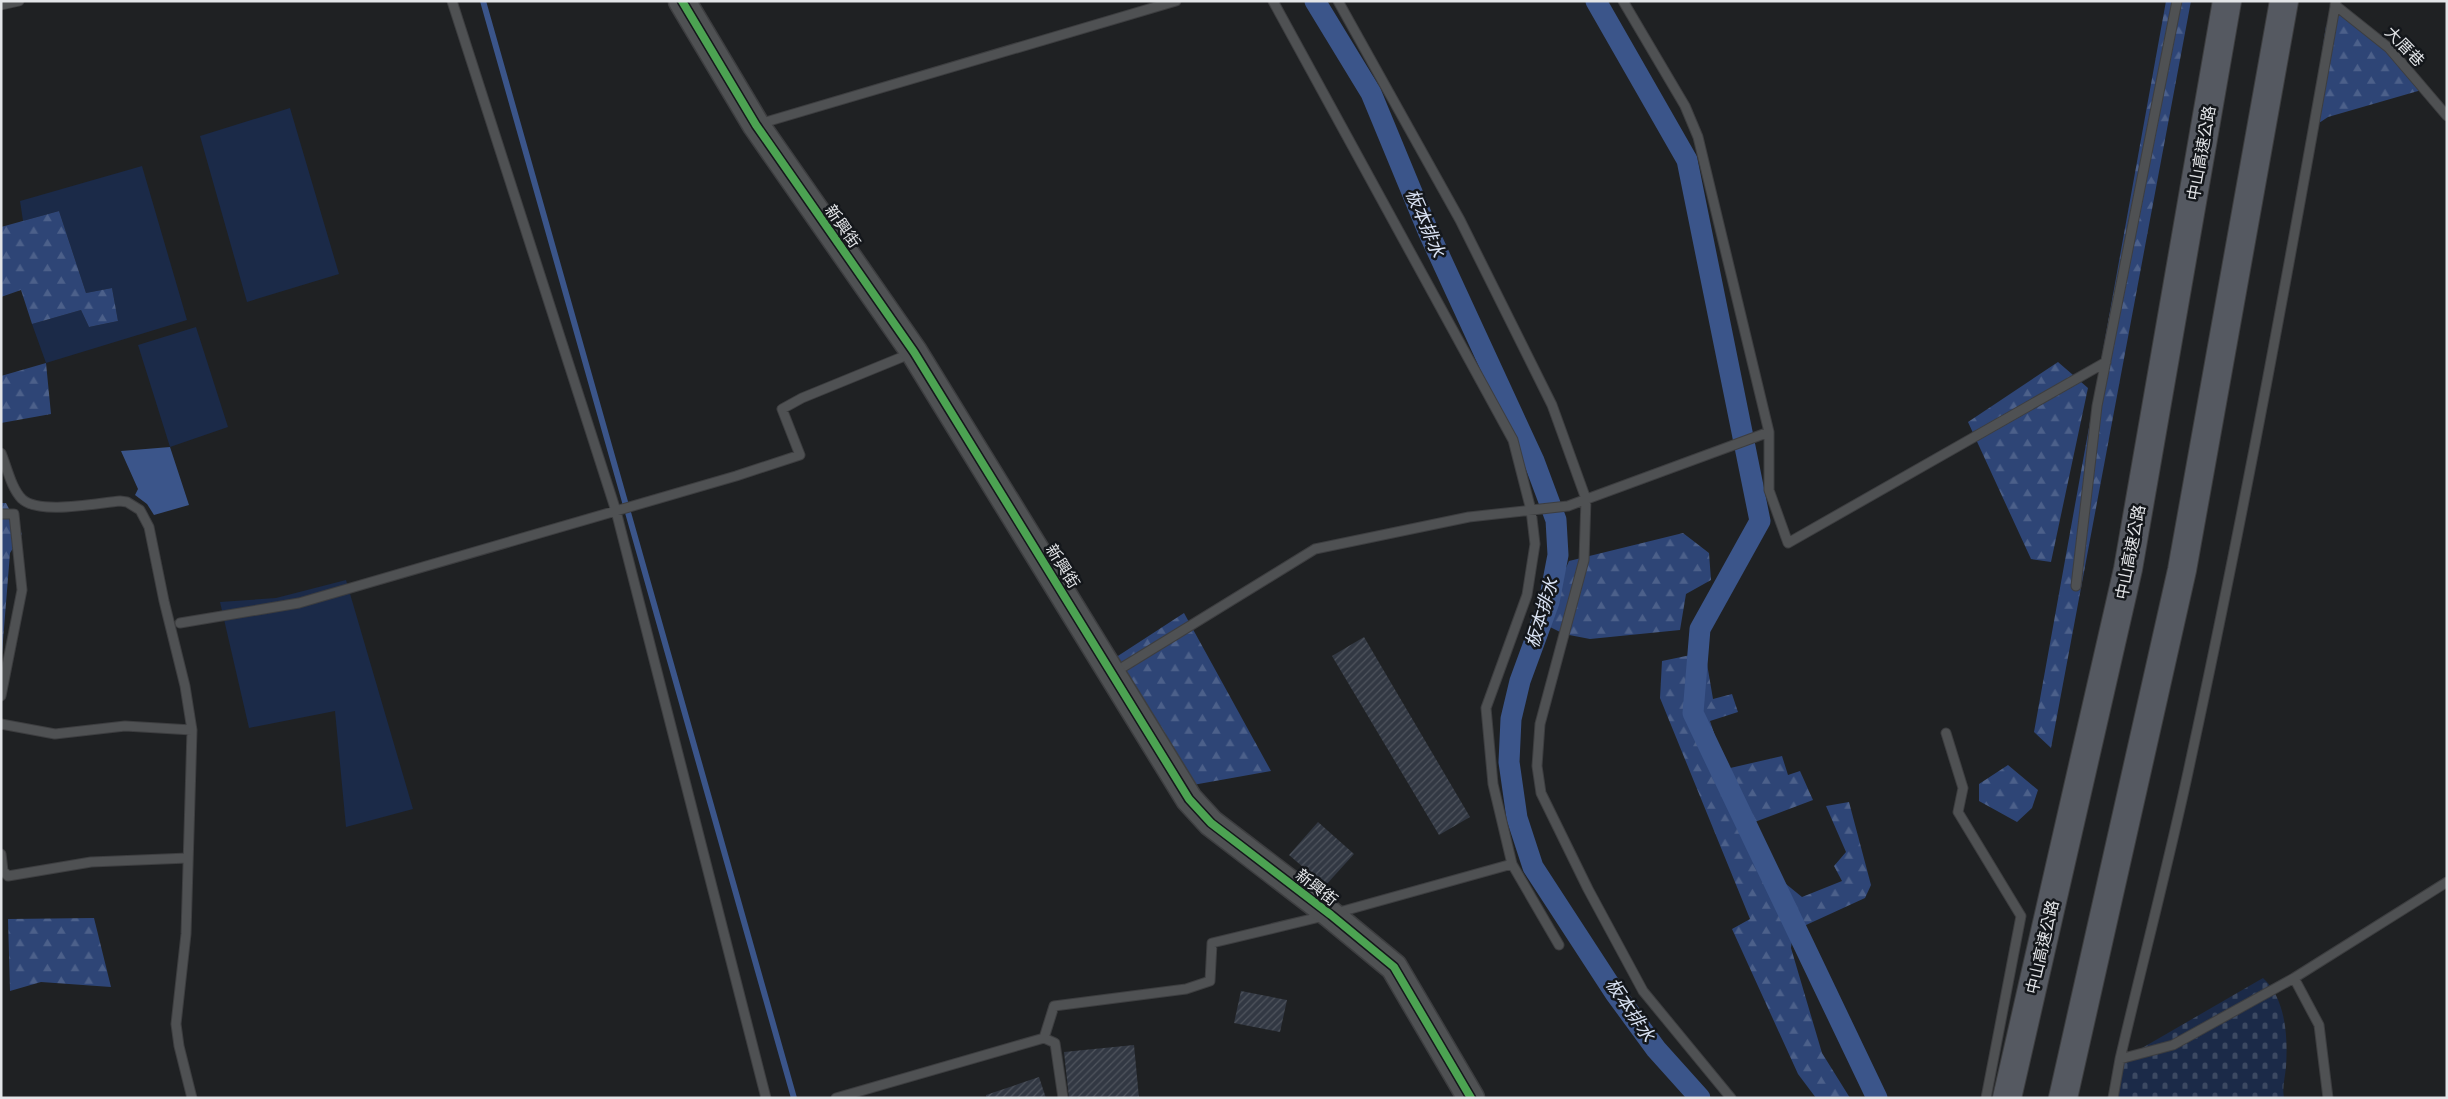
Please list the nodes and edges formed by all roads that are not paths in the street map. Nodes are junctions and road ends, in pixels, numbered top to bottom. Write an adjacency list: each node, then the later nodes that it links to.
1 (19, 1): 12 (lane)
2 (452, 1): 21 (lane)
3 (682, 1): 14 (street, 新興街)
4 (1176, 1): 14 (lane)
5 (1273, 1): 20 (lane)
6 (1338, 1): 19 (lane)
7 (1623, 1): 17 (lane)
8 (2177, 1): 16 (lane)
9 (2227, 1): 46 (highway, 中山高速公路)
10 (2284, 1): 47 (highway)
11 (2335, 3): 13 (lane, 大厝巷); 38 (lane)
12 (1, 6)
13 (2447, 116)
14 (756, 125): 15 (street, 新興街)
15 (914, 352): 21 (lane); 25 (street, 新興街)
16 (2106, 362): 17 (lane); 23 (lane)
17 (1769, 432): 19 (lane)
18 (1, 453): 28 (lane)
19 (1586, 499): 20 (lane); 44 (lane)
20 (1531, 510): 25 (lane); 32 (lane)
21 (616, 511): 24 (lane); 40 (lane)
22 (1, 514): 26 (lane)
23 (2076, 586)
24 (180, 624)
25 (1112, 673): 34 (street, 新興街)
26 (1, 696)
27 (1, 724): 28 (lane)
28 (192, 730): 31 (lane)
29 (1946, 733): 45 (lane)
30 (1, 854): 31 (lane)
31 (188, 858): 39 (lane)
32 (1512, 864): 34 (lane); 35 (lane)
33 (2447, 882): 36 (lane)
34 (1330, 915): 37 (lane); 43 (street, 新興街)
35 (1559, 945)
36 (2294, 978): 38 (lane); 49 (lane)
37 (1044, 1038): 41 (lane); 42 (lane)
38 (2120, 1059): 48 (lane)
39 (192, 1098)
40 (766, 1098)
41 (836, 1098)
42 (1063, 1098)
43 (1471, 1098)
44 (1731, 1098)
45 (1986, 1098)
46 (2007, 1098)
47 (2063, 1098)
48 (2113, 1098)
49 (2328, 1098)

